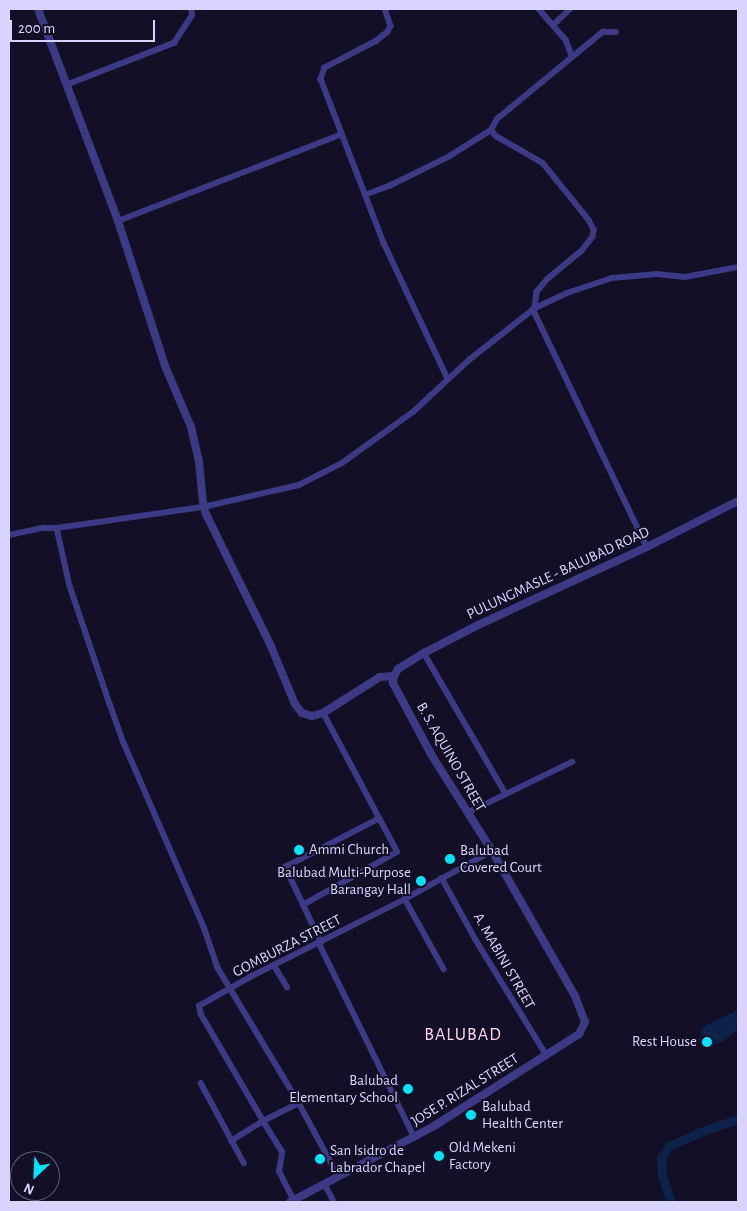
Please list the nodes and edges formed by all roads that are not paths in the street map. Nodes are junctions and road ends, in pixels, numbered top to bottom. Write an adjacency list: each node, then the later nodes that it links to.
1 (38, 9): 9 (street)
2 (191, 9): 9 (street)
3 (385, 9): 11 (street)
4 (539, 9): 6 (street)
5 (570, 9): 6 (street)
6 (553, 25): 8 (street)
7 (616, 32): 8 (street)
8 (572, 56): 10 (street)
9 (66, 85): 13 (street)
10 (491, 130): 12 (street); 15 (street)
11 (342, 134): 12 (street); 13 (street)
12 (365, 195): 16 (street)
13 (118, 221): 18 (street)
14 (738, 267): 15 (street)
15 (534, 309): 16 (street); 21 (street)
16 (448, 379): 18 (street)
17 (738, 501): 21 (street, PULUNGMASLE - BALUBAD ROAD)
18 (203, 507): 19 (street); 24 (street)
19 (57, 528): 20 (street); 37 (street)
20 (9, 535)
21 (647, 547): 22 (street, PULUNGMASLE - BALUBAD ROAD)
22 (424, 653): 23 (street, PULUNGMASLE - BALUBAD ROAD); 26 (street)
23 (394, 676): 24 (street); 27 (street, B. S. AQUINO STREET)
24 (323, 713): 28 (street)
25 (572, 762): 26 (street)
26 (506, 794): 27 (street)
27 (467, 813): 29 (street, B. S. AQUINO STREET)
28 (378, 820): 32 (street); 32 (street)
29 (492, 851): 30 (street, GOMBURZA STREET); 38 (street, B. S. AQUINO STREET)
30 (442, 878): 31 (street, GOMBURZA STREET); 38 (street, A. MABINI STREET)
31 (405, 899): 33 (street, GOMBURZA STREET); 35 (street)
32 (304, 905): 33 (street)
33 (320, 943): 34 (street, GOMBURZA STREET); 42 (street)
34 (274, 965): 36 (street); 37 (street, GOMBURZA STREET)
35 (444, 969)
36 (287, 987)
37 (232, 988): 40 (street, GOMBURZA STREET); 41 (street)
38 (547, 1056): 42 (street, JOSE P. RIZAL STREET)
39 (201, 1083): 43 (street)
40 (298, 1103): 41 (street); 45 (street, GOMBURZA STREET)
41 (262, 1121): 43 (street); 47 (street)
42 (415, 1138): 45 (street, JOSE P. RIZAL STREET)
43 (231, 1141): 44 (street)
44 (244, 1163)
45 (339, 1177): 46 (street, JOSE P. RIZAL STREET)
46 (326, 1184): 47 (street, JOSE P. RIZAL STREET); 48 (street)
47 (292, 1201)
48 (334, 1202)

